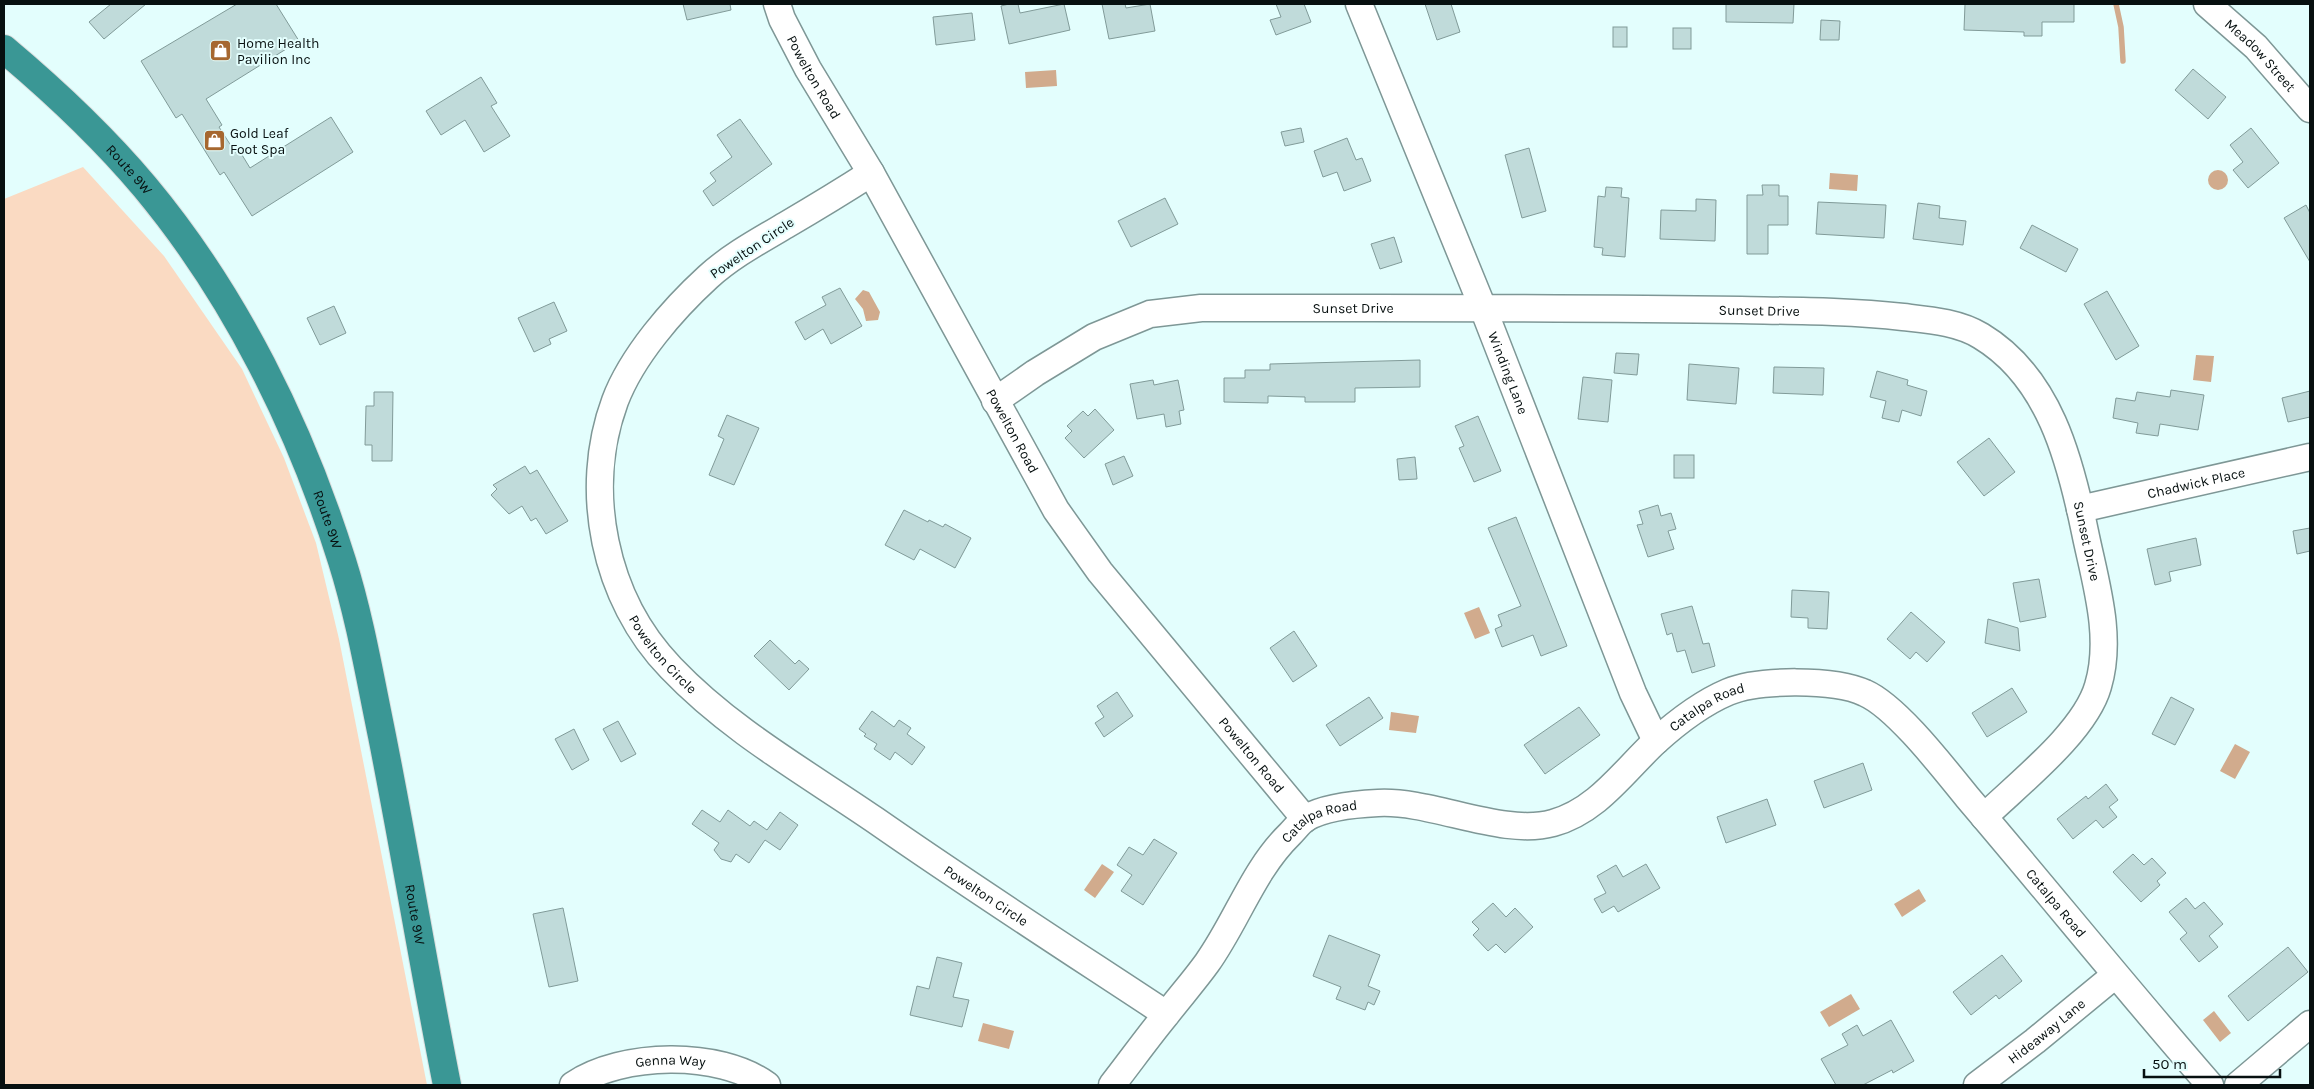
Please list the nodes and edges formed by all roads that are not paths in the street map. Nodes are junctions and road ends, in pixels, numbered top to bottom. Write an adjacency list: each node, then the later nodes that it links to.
1 (777, 4): 6 (street, Powelton Road)
2 (1360, 4): 7 (street, Winding Lane)
3 (2207, 4): 5 (street, Meadow Street)
4 (4, 49): 17 (highway, Route 9W)
5 (2310, 109)
6 (871, 174): 8 (street, Powelton Road); 15 (street, Powelton Circle)
7 (1483, 308): 8 (street, Sunset Drive); 10 (street, Sunset Drive); 11 (street, Winding Lane)
8 (995, 401): 13 (street, Powelton Road)
9 (2310, 457): 10 (street, Chadwick Place)
10 (2080, 508): 12 (street, Sunset Drive)
11 (1656, 741): 12 (street, Catalpa Road); 13 (street, Catalpa Road)
12 (1984, 817): 14 (street, Catalpa Road)
13 (1306, 819): 15 (street, Catalpa Road)
14 (2114, 976): 21 (street, Hideaway Lane); 22 (street, Catalpa Road)
15 (1166, 1014): 20 (street, Catalpa Road)
16 (2310, 1024): 23 (street)
17 (447, 1085)
18 (573, 1085): 19 (street, Genna Way)
19 (767, 1085)
20 (1112, 1085)
21 (1977, 1085)
22 (2210, 1085)
23 (2238, 1085)

